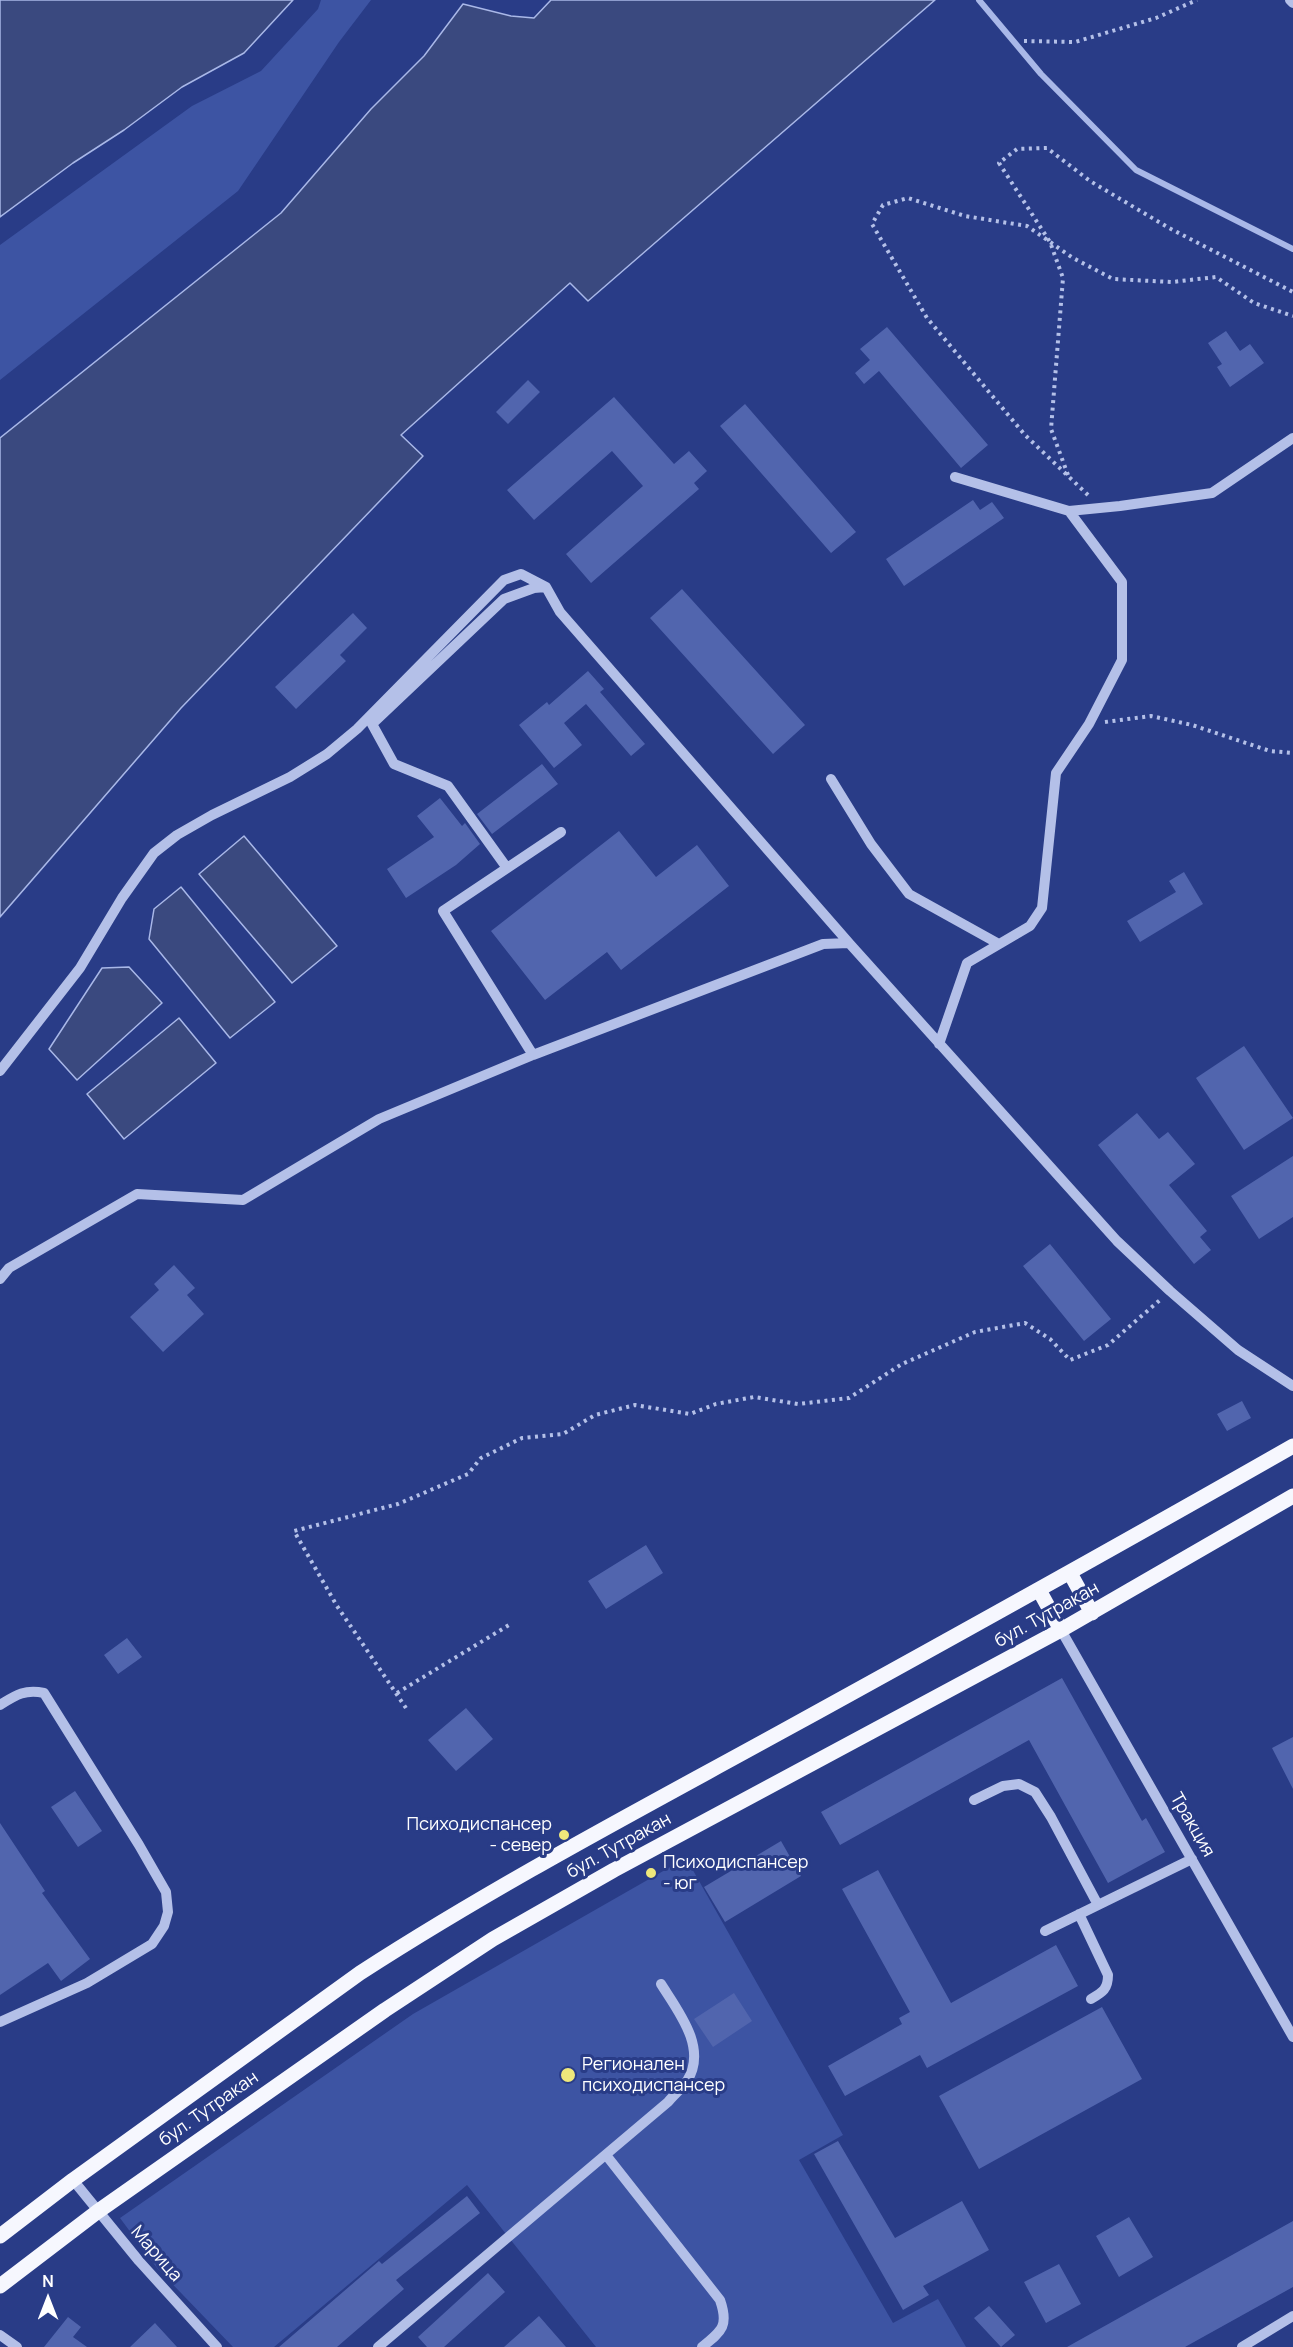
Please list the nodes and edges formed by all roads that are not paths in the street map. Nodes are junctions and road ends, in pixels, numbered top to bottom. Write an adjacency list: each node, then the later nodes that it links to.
1 (1293, 438): 3 (street)
2 (955, 477): 3 (street)
3 (1069, 511): 9 (street)
4 (546, 586): 7 (street); 8 (street); 12 (street)
5 (831, 779): 9 (street)
6 (561, 832): 7 (street)
7 (507, 868): 11 (street)
8 (849, 943): 10 (street); 11 (street)
9 (999, 944): 10 (street)
10 (939, 1044): 14 (street)
11 (533, 1055): 13 (street)
12 (0, 1071)
13 (0, 1279)
14 (1293, 1386)
15 (1293, 1446): 17 (main road, бул. Тутракан)
16 (1293, 1496): 19 (main road, бул. Тутракан)
17 (1070, 1572): 18 (main road, бул. Тутракан); 19 (main road)
18 (1039, 1590): 20 (main road); 32 (main road, бул. Тутракан)
19 (1092, 1613): 20 (main road, бул. Тутракан)
20 (1061, 1630): 23 (street, Тракция); 33 (main road, бул. Тутракан)
21 (0, 1705): 29 (street)
22 (974, 1800): 24 (street)
23 (1192, 1859): 24 (street); 30 (street, Тракция)
24 (1098, 1905): 25 (street)
25 (1079, 1914): 26 (street); 28 (street)
26 (1045, 1931)
27 (661, 1984): 31 (street)
28 (1091, 1999)
29 (0, 2022)
30 (1293, 2037)
31 (606, 2155): 40 (street); 41 (street)
32 (73, 2180): 33 (street, Марица); 34 (main road, бул. Тутракан)
33 (97, 2212): 35 (main road, бул. Тутракан); 39 (street, Марица)
34 (0, 2236)
35 (0, 2286)
36 (1293, 2316): 42 (street)
37 (0, 2335): 38 (street)
38 (17, 2347)
39 (217, 2347)
40 (378, 2347)
41 (702, 2347)
42 (1242, 2347)

